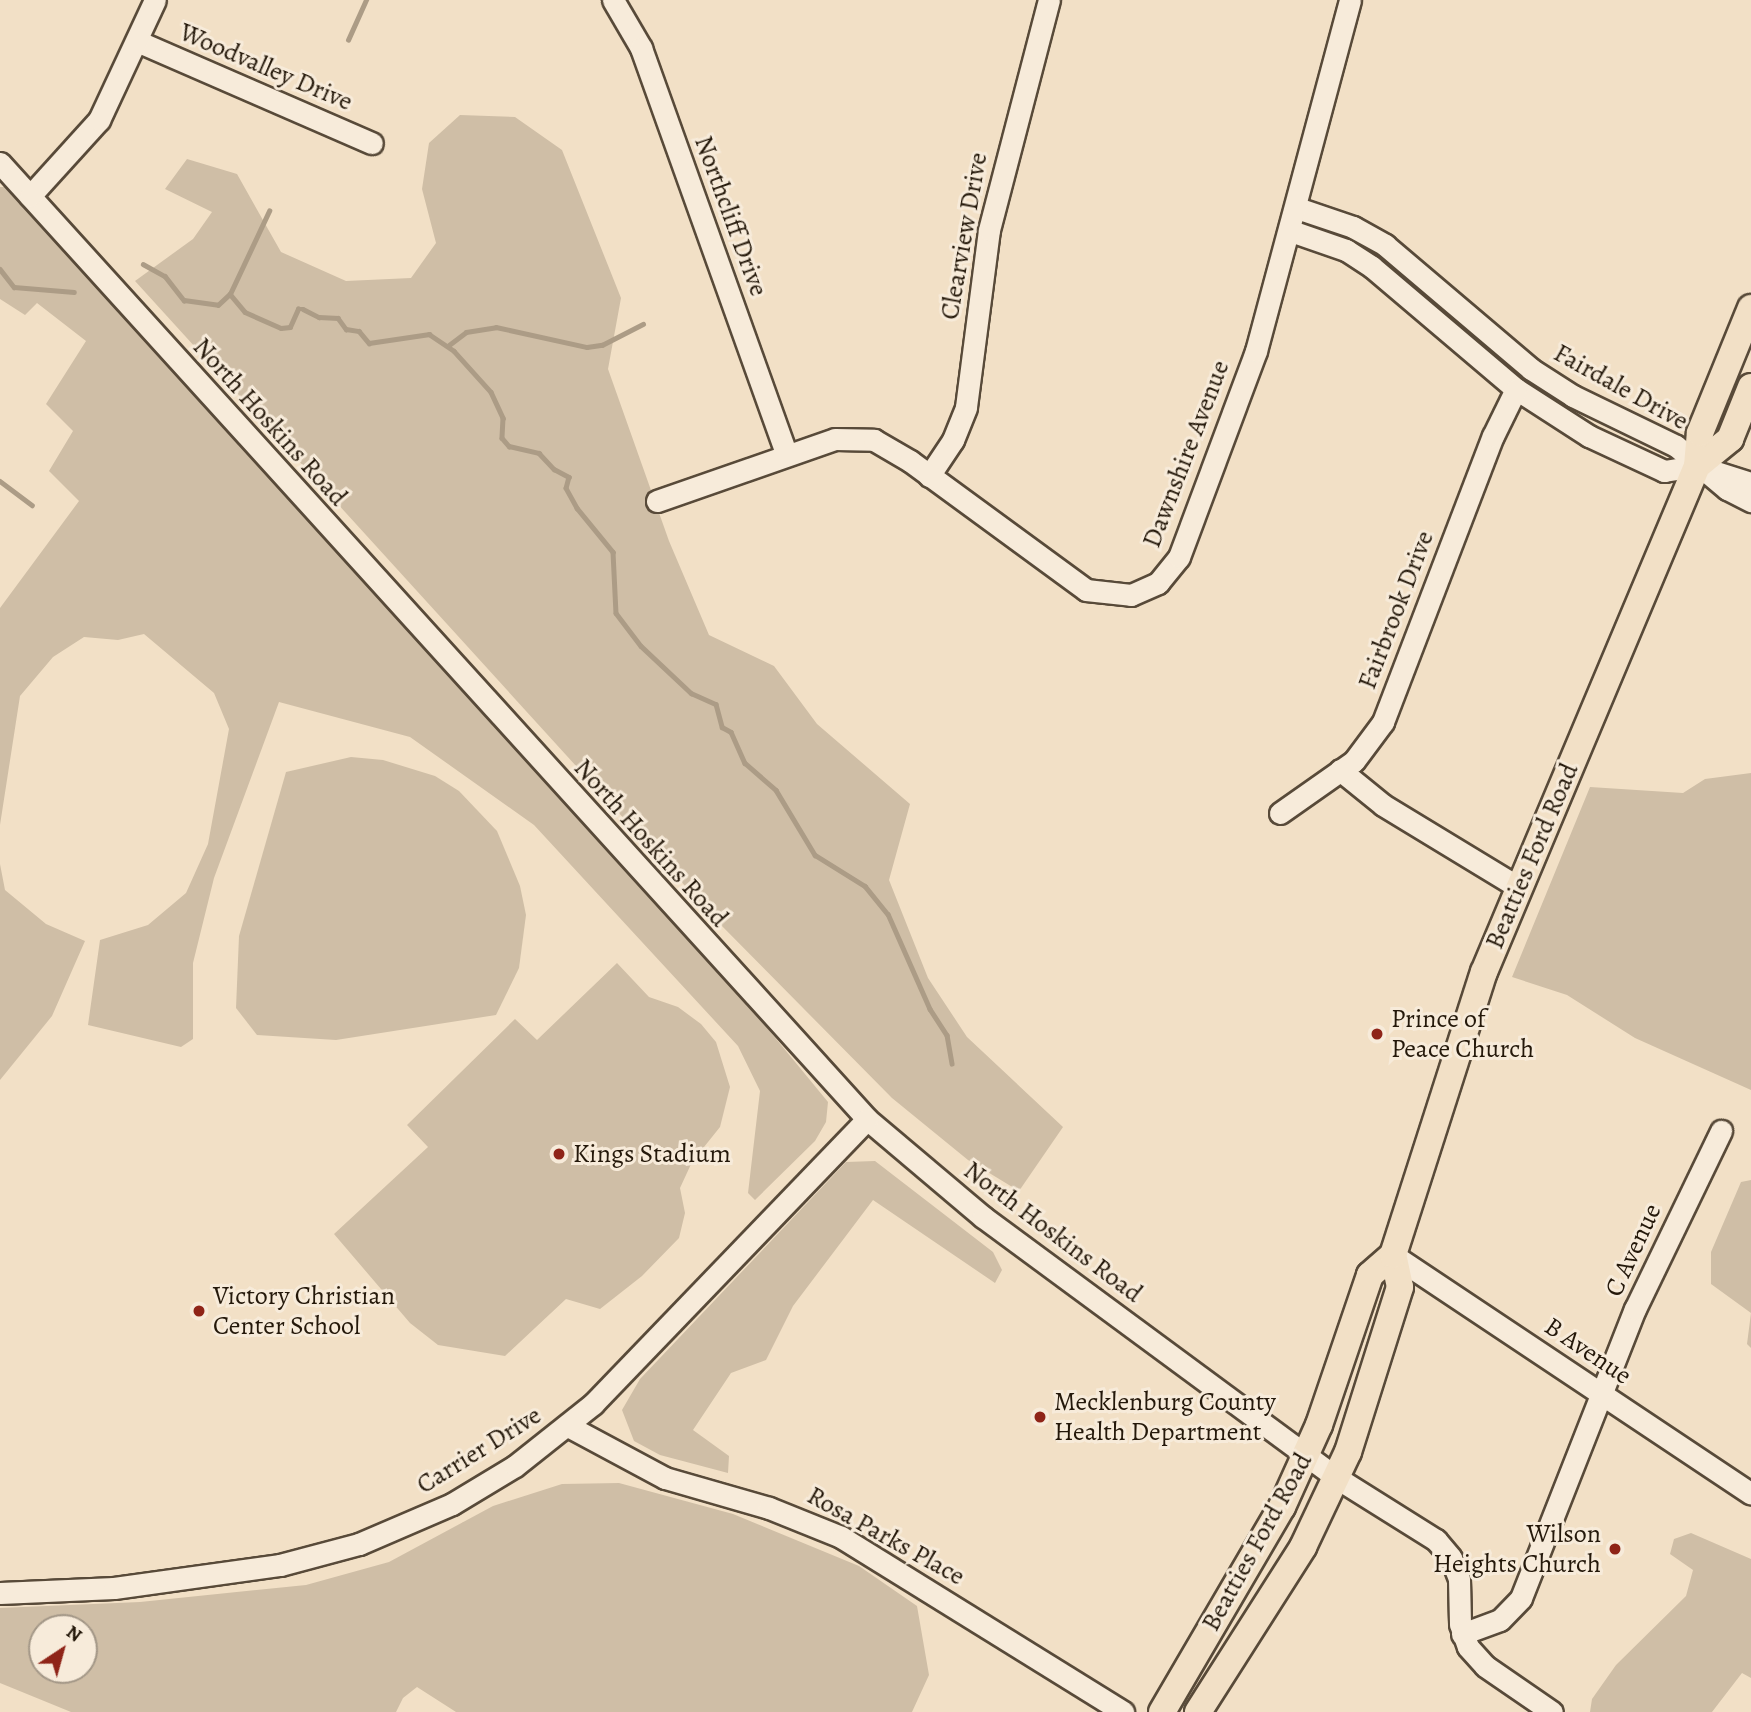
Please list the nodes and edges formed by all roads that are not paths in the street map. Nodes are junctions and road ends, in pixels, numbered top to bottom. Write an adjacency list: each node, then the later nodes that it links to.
1 (155, 0): 5 (street)
2 (613, 0): 18 (street, Northcliff Drive)
3 (1049, 0): 20 (street, Clearview Drive)
4 (1350, 0): 9 (street, Dawnshire Avenue)
5 (137, 41): 6 (street, Woodvalley Drive); 8 (street)
6 (372, 143)
7 (0, 163): 8 (street, North Hoskins Road)
8 (30, 196): 27 (street, North Hoskins Road)
9 (1297, 208): 10 (street, Dawnshire Avenue); 11 (street, Fairdale Drive)
10 (1291, 232): 13 (street, Fairdale Drive); 20 (street, Dawnshire Avenue)
11 (1455, 306): 13 (street); 14 (street, Fairdale Drive)
12 (1751, 308): 19 (main road, Beatties Ford Road)
13 (1440, 324): 16 (street, Fairdale Drive)
14 (1554, 384): 17 (street); 19 (street, Fairdale Drive)
15 (1751, 387): 19 (main road, Beatties Ford Road)
16 (1516, 389): 17 (street, Fairdale Drive); 24 (street, Fairbrook Drive)
17 (1540, 407): 19 (street, Fairdale Drive)
18 (787, 455): 20 (street, Dawnshire Avenue); 22 (street, Dawnshire Avenue)
19 (1697, 466): 21 (street); 23 (street); 26 (main road, Beatties Ford Road)
20 (929, 476)
21 (1751, 483)
22 (657, 501)
23 (1751, 501)
24 (1340, 770): 25 (street, Fairbrook Drive); 26 (street)
25 (1280, 813)
26 (1518, 887): 29 (main road, Beatties Ford Road)
27 (867, 1119): 31 (street, Carrier Drive); 32 (street, North Hoskins Road)
28 (1721, 1131): 30 (street, C Avenue)
29 (1393, 1255): 30 (street, B Avenue); 32 (main road, Beatties Ford Road); 33 (main road, Beatties Ford Road)
30 (1604, 1395): 34 (street, B Avenue); 36 (street, C Avenue)
31 (568, 1426): 35 (street, Carrier Drive); 37 (street, Rosa Parks Place)
32 (1307, 1454): 33 (street, North Hoskins Road); 38 (main road, Beatties Ford Road)
33 (1336, 1478): 36 (street, North Hoskins Road); 39 (main road, Beatties Ford Road)
34 (1751, 1494)
35 (0, 1593)
36 (1462, 1634): 40 (street)
37 (1123, 1712)
38 (1162, 1712)
39 (1198, 1712)
40 (1552, 1712)

